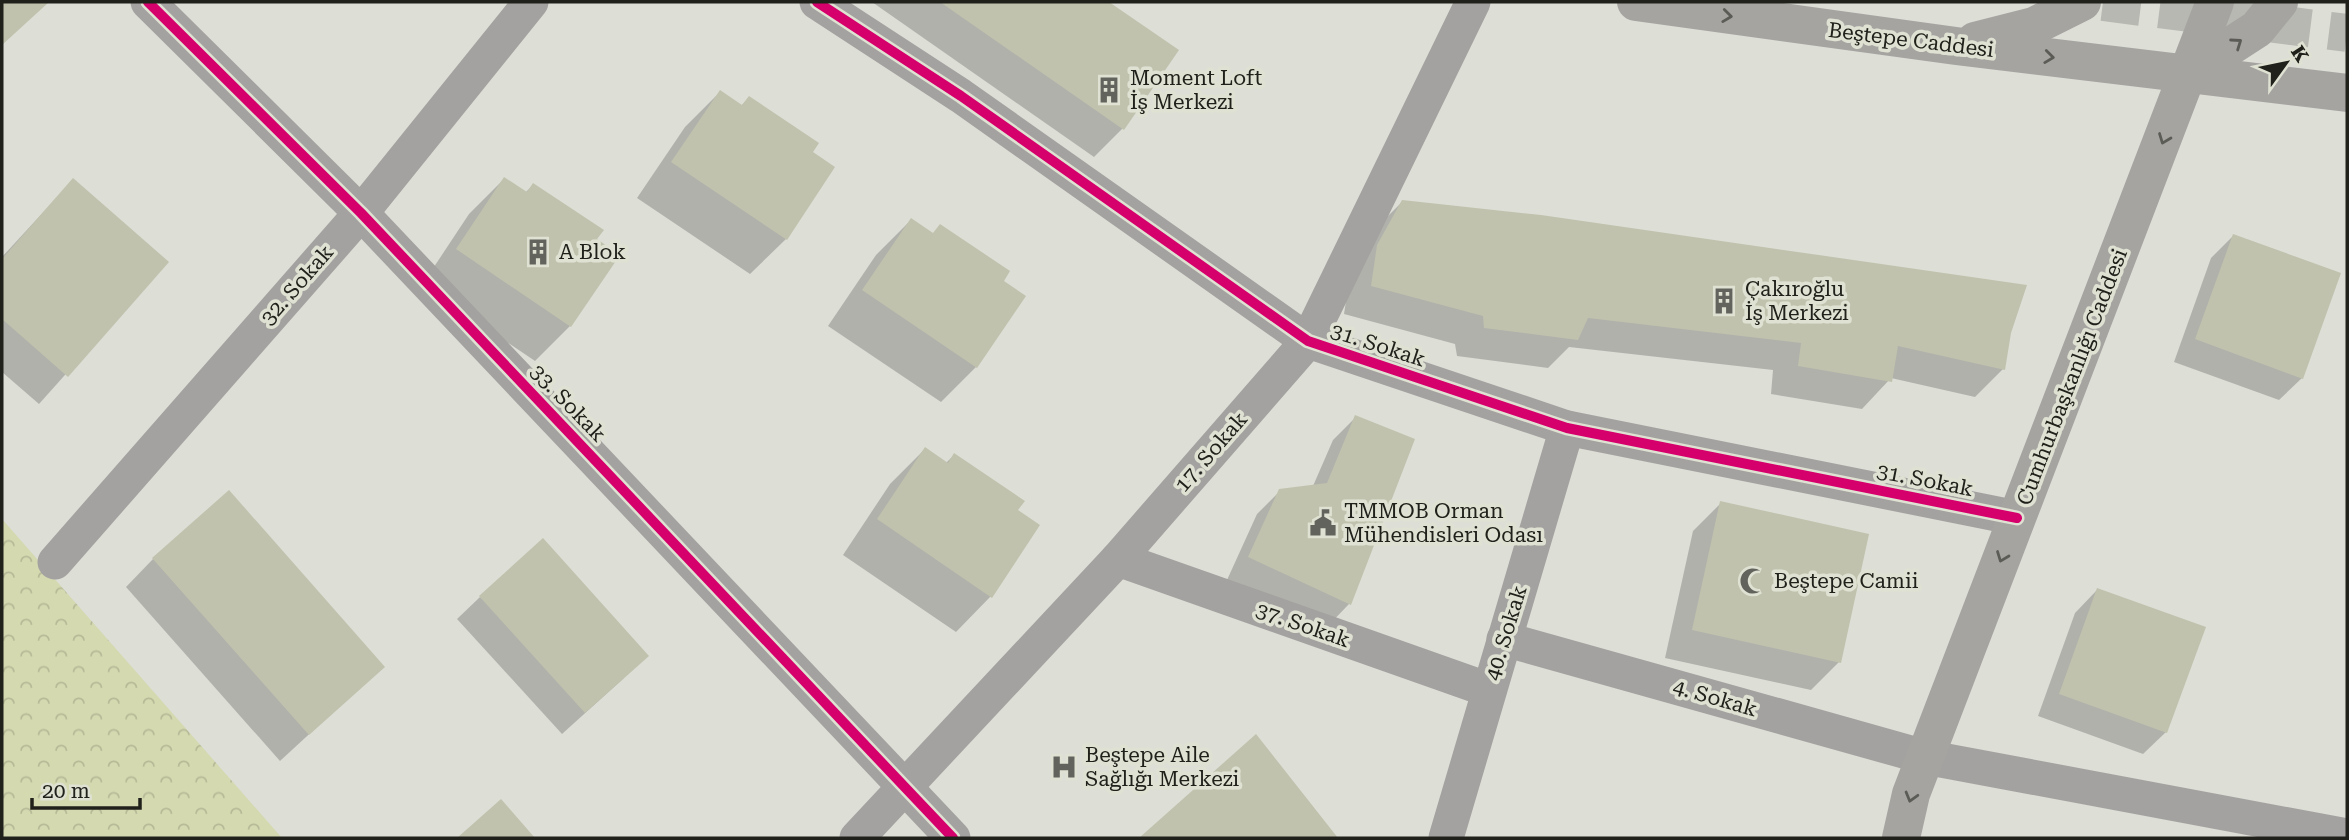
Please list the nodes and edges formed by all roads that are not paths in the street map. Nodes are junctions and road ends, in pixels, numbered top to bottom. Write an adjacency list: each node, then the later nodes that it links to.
1 (148, 2): 12 (street, 33. Sokak)
2 (531, 2): 12 (street, 32. Sokak)
3 (817, 2): 13 (street, 31. Sokak)
4 (1473, 2): 13 (street, 17. Sokak)
5 (1636, 2): 9 (main road, Beştepe Caddesi, one-way to 9)
6 (2082, 2): 9 (main road)
7 (2215, 2): 10 (main road, Cumhurbaşkanlığı Caddesi)
8 (2279, 2): 10 (main road, one-way to 8)
9 (1956, 46): 10 (main road, Beştepe Caddesi, one-way to 10)
10 (2186, 75): 11 (main road, Beştepe Caddesi); 15 (main road, Cumhurbaşkanlığı Caddesi, one-way to 15)
11 (2347, 93)
12 (361, 213): 17 (street, 32. Sokak); 21 (street, 33. Sokak)
13 (1308, 341): 14 (street, 31. Sokak); 16 (street, 17. Sokak)
14 (1567, 428): 15 (street, 31. Sokak); 18 (street, 40. Sokak)
15 (2017, 518): 20 (main road, Cumhurbaşkanlığı Caddesi, one-way to 20)
16 (1118, 559): 19 (street, 37. Sokak); 21 (street, 17. Sokak)
17 (55, 562)
18 (1504, 639): 19 (street, 40. Sokak); 20 (street, 4. Sokak)
19 (1489, 690): 25 (street, 40. Sokak)
20 (1926, 757): 22 (street, 4. Sokak); 26 (main road, Cumhurbaşkanlığı Caddesi, one-way to 26)
21 (907, 787): 23 (street, 17. Sokak); 24 (street, 33. Sokak)
22 (2347, 836)
23 (857, 838)
24 (953, 838)
25 (1446, 838)
26 (1901, 838)

